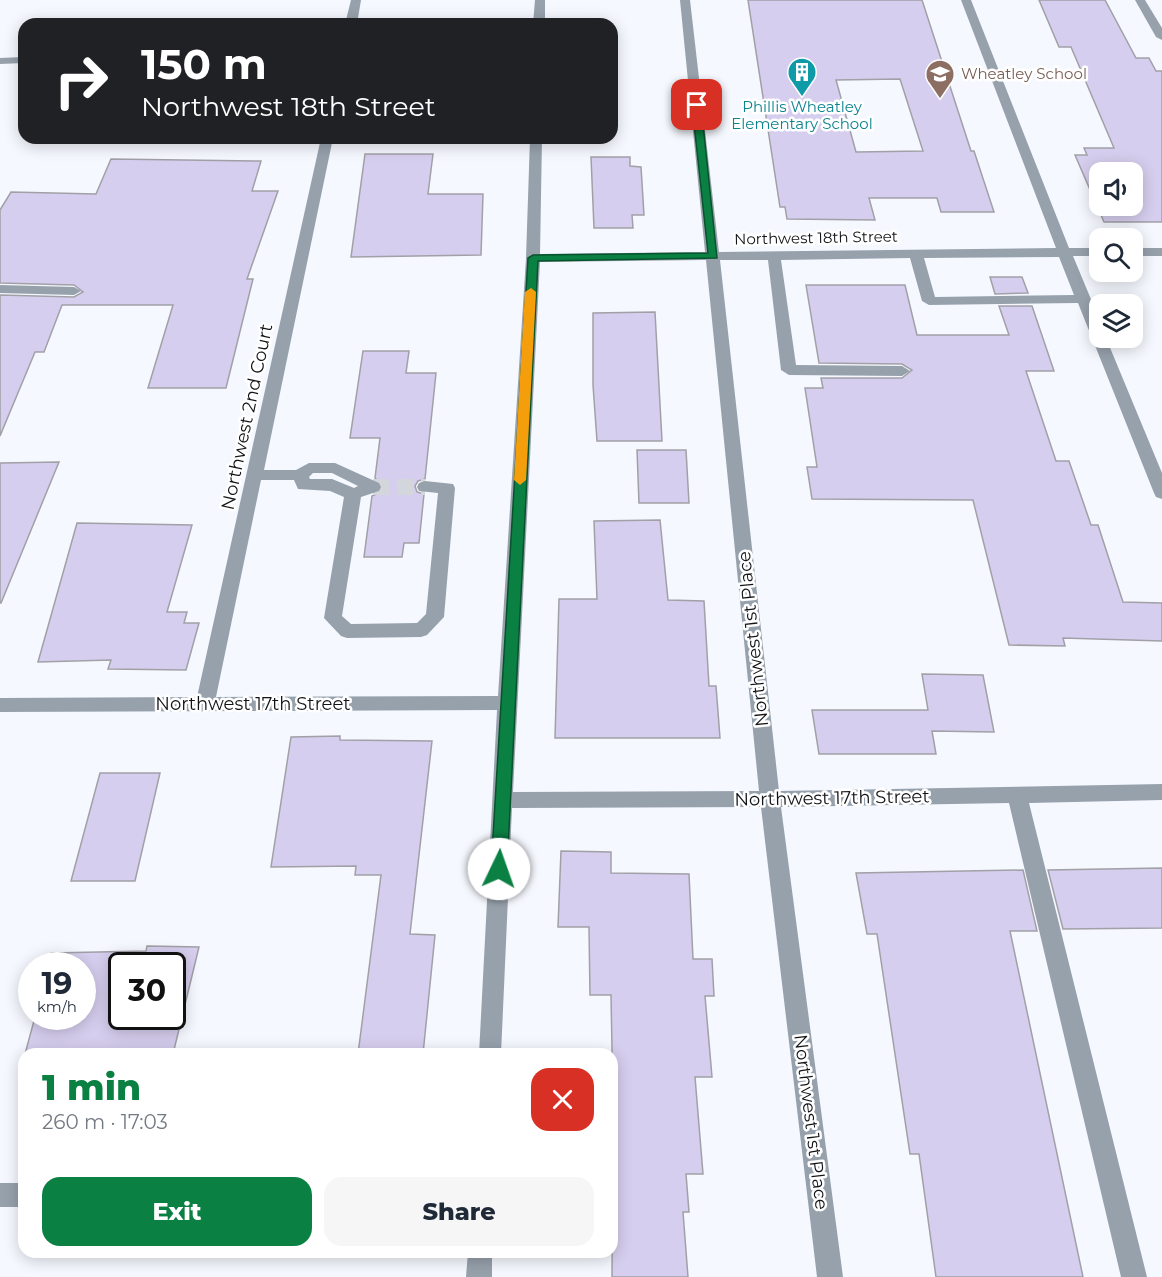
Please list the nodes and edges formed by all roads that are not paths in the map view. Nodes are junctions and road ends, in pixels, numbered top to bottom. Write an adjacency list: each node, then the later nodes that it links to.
1 (356, 0): 6 (street)
2 (540, 0): 7 (street)
3 (685, 0): 19 (street, Northwest 1st Place)
4 (966, 0): 13 (street)
5 (1140, 0): 8 (street)
6 (352, 18)
7 (539, 18)
8 (1162, 37)
9 (18, 60): 10 (street)
10 (0, 61)
11 (326, 144): 25 (street, Northwest 2nd Court)
12 (536, 144): 20 (street)
13 (1064, 252): 14 (street, Northwest 18th Street); 17 (street, Northwest 18th Street); 23 (street)
14 (1089, 252)
15 (1143, 252): 16 (street)
16 (1162, 252)
17 (916, 254): 18 (street, Northwest 18th Street); 23 (street)
18 (774, 255): 19 (street, Northwest 18th Street); 24 (street)
19 (714, 256): 20 (street, Northwest 18th Street); 35 (street, Northwest 1st Place)
20 (533, 258): 30 (street)
21 (0, 289): 22 (street)
22 (74, 291)
23 (1083, 299): 28 (street)
24 (902, 371)
25 (255, 475): 26 (street); 31 (street, Northwest 2nd Court)
26 (300, 475): 29 (street); 29 (street)
27 (424, 487): 29 (street)
28 (1162, 493)
29 (353, 494)
30 (507, 703): 31 (street, Northwest 17th Street); 36 (street)
31 (205, 704): 32 (street, Northwest 17th Street)
32 (0, 705)
33 (1162, 792): 34 (street, Northwest 17th Street)
34 (1017, 795): 35 (street, Northwest 17th Street); 43 (street)
35 (770, 799): 36 (street, Northwest 17th Street); 42 (street, Northwest 1st Place)
36 (503, 800): 37 (street)
37 (490, 1048)
38 (18, 1195): 39 (street)
39 (0, 1196)
40 (480, 1258): 41 (street)
41 (479, 1277)
42 (830, 1277)
43 (1134, 1277)

